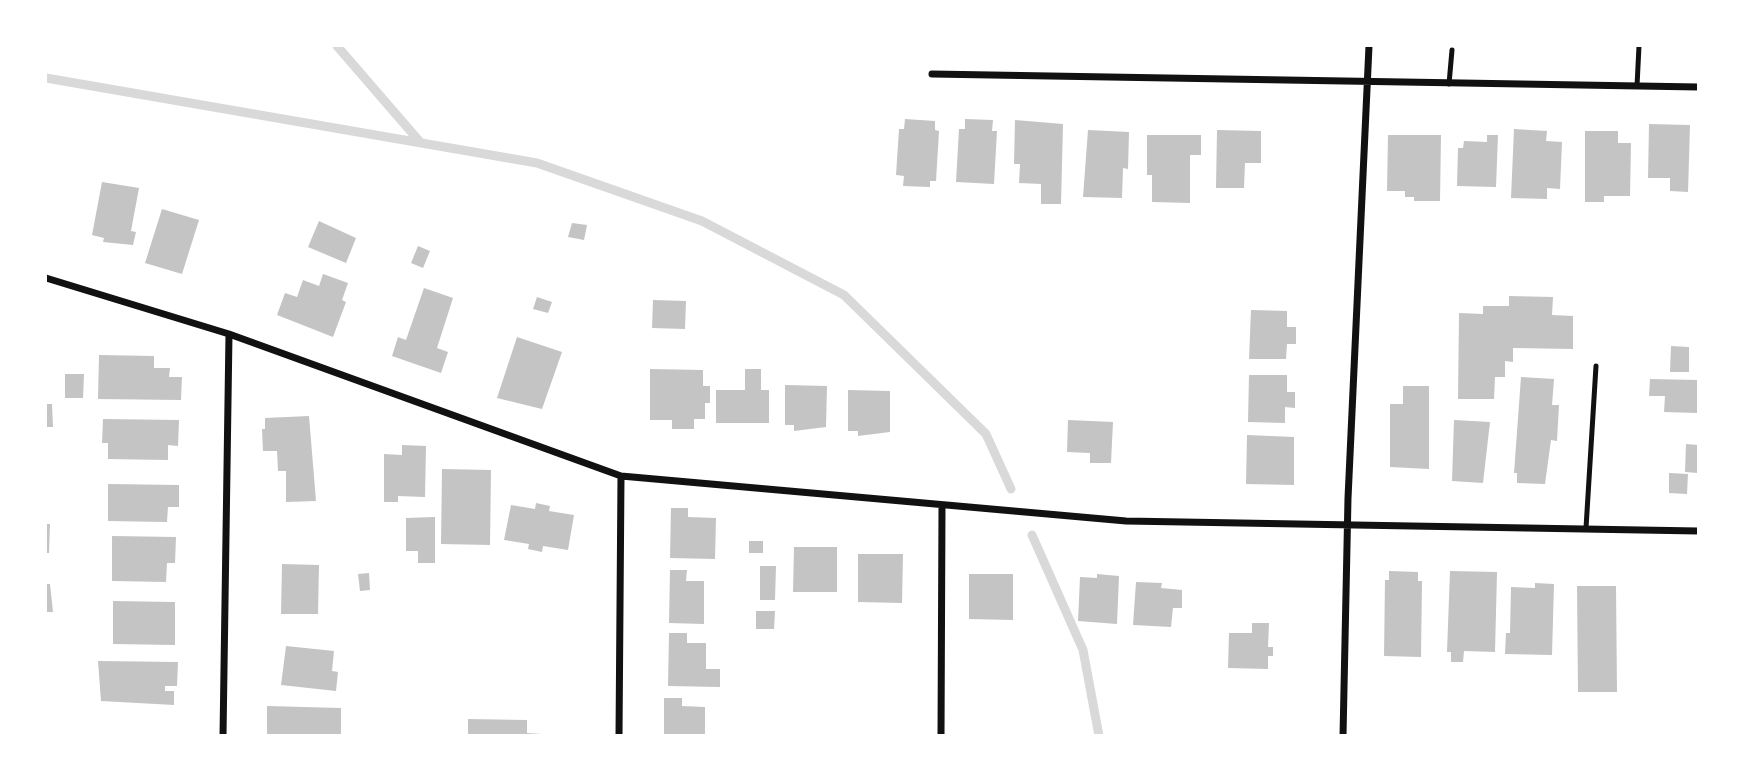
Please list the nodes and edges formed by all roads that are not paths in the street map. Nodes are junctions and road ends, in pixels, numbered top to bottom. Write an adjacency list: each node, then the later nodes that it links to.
1 (1369, 46): 5 (street)
2 (1639, 46): 7 (lane)
3 (1452, 50): 6 (lane)
4 (932, 74): 5 (street)
5 (1366, 83): 6 (street); 14 (street)
6 (1449, 85): 7 (street)
7 (1637, 86): 8 (street)
8 (1699, 87)
9 (46, 278): 10 (street)
10 (229, 334): 12 (street); 17 (street)
11 (1596, 366): 15 (lane)
12 (621, 475): 13 (street); 18 (street)
13 (942, 506): 14 (street); 19 (street)
14 (1348, 523): 15 (street); 20 (street)
15 (1586, 528): 16 (street)
16 (1699, 531)
17 (223, 736)
18 (618, 736)
19 (941, 736)
20 (1343, 736)

